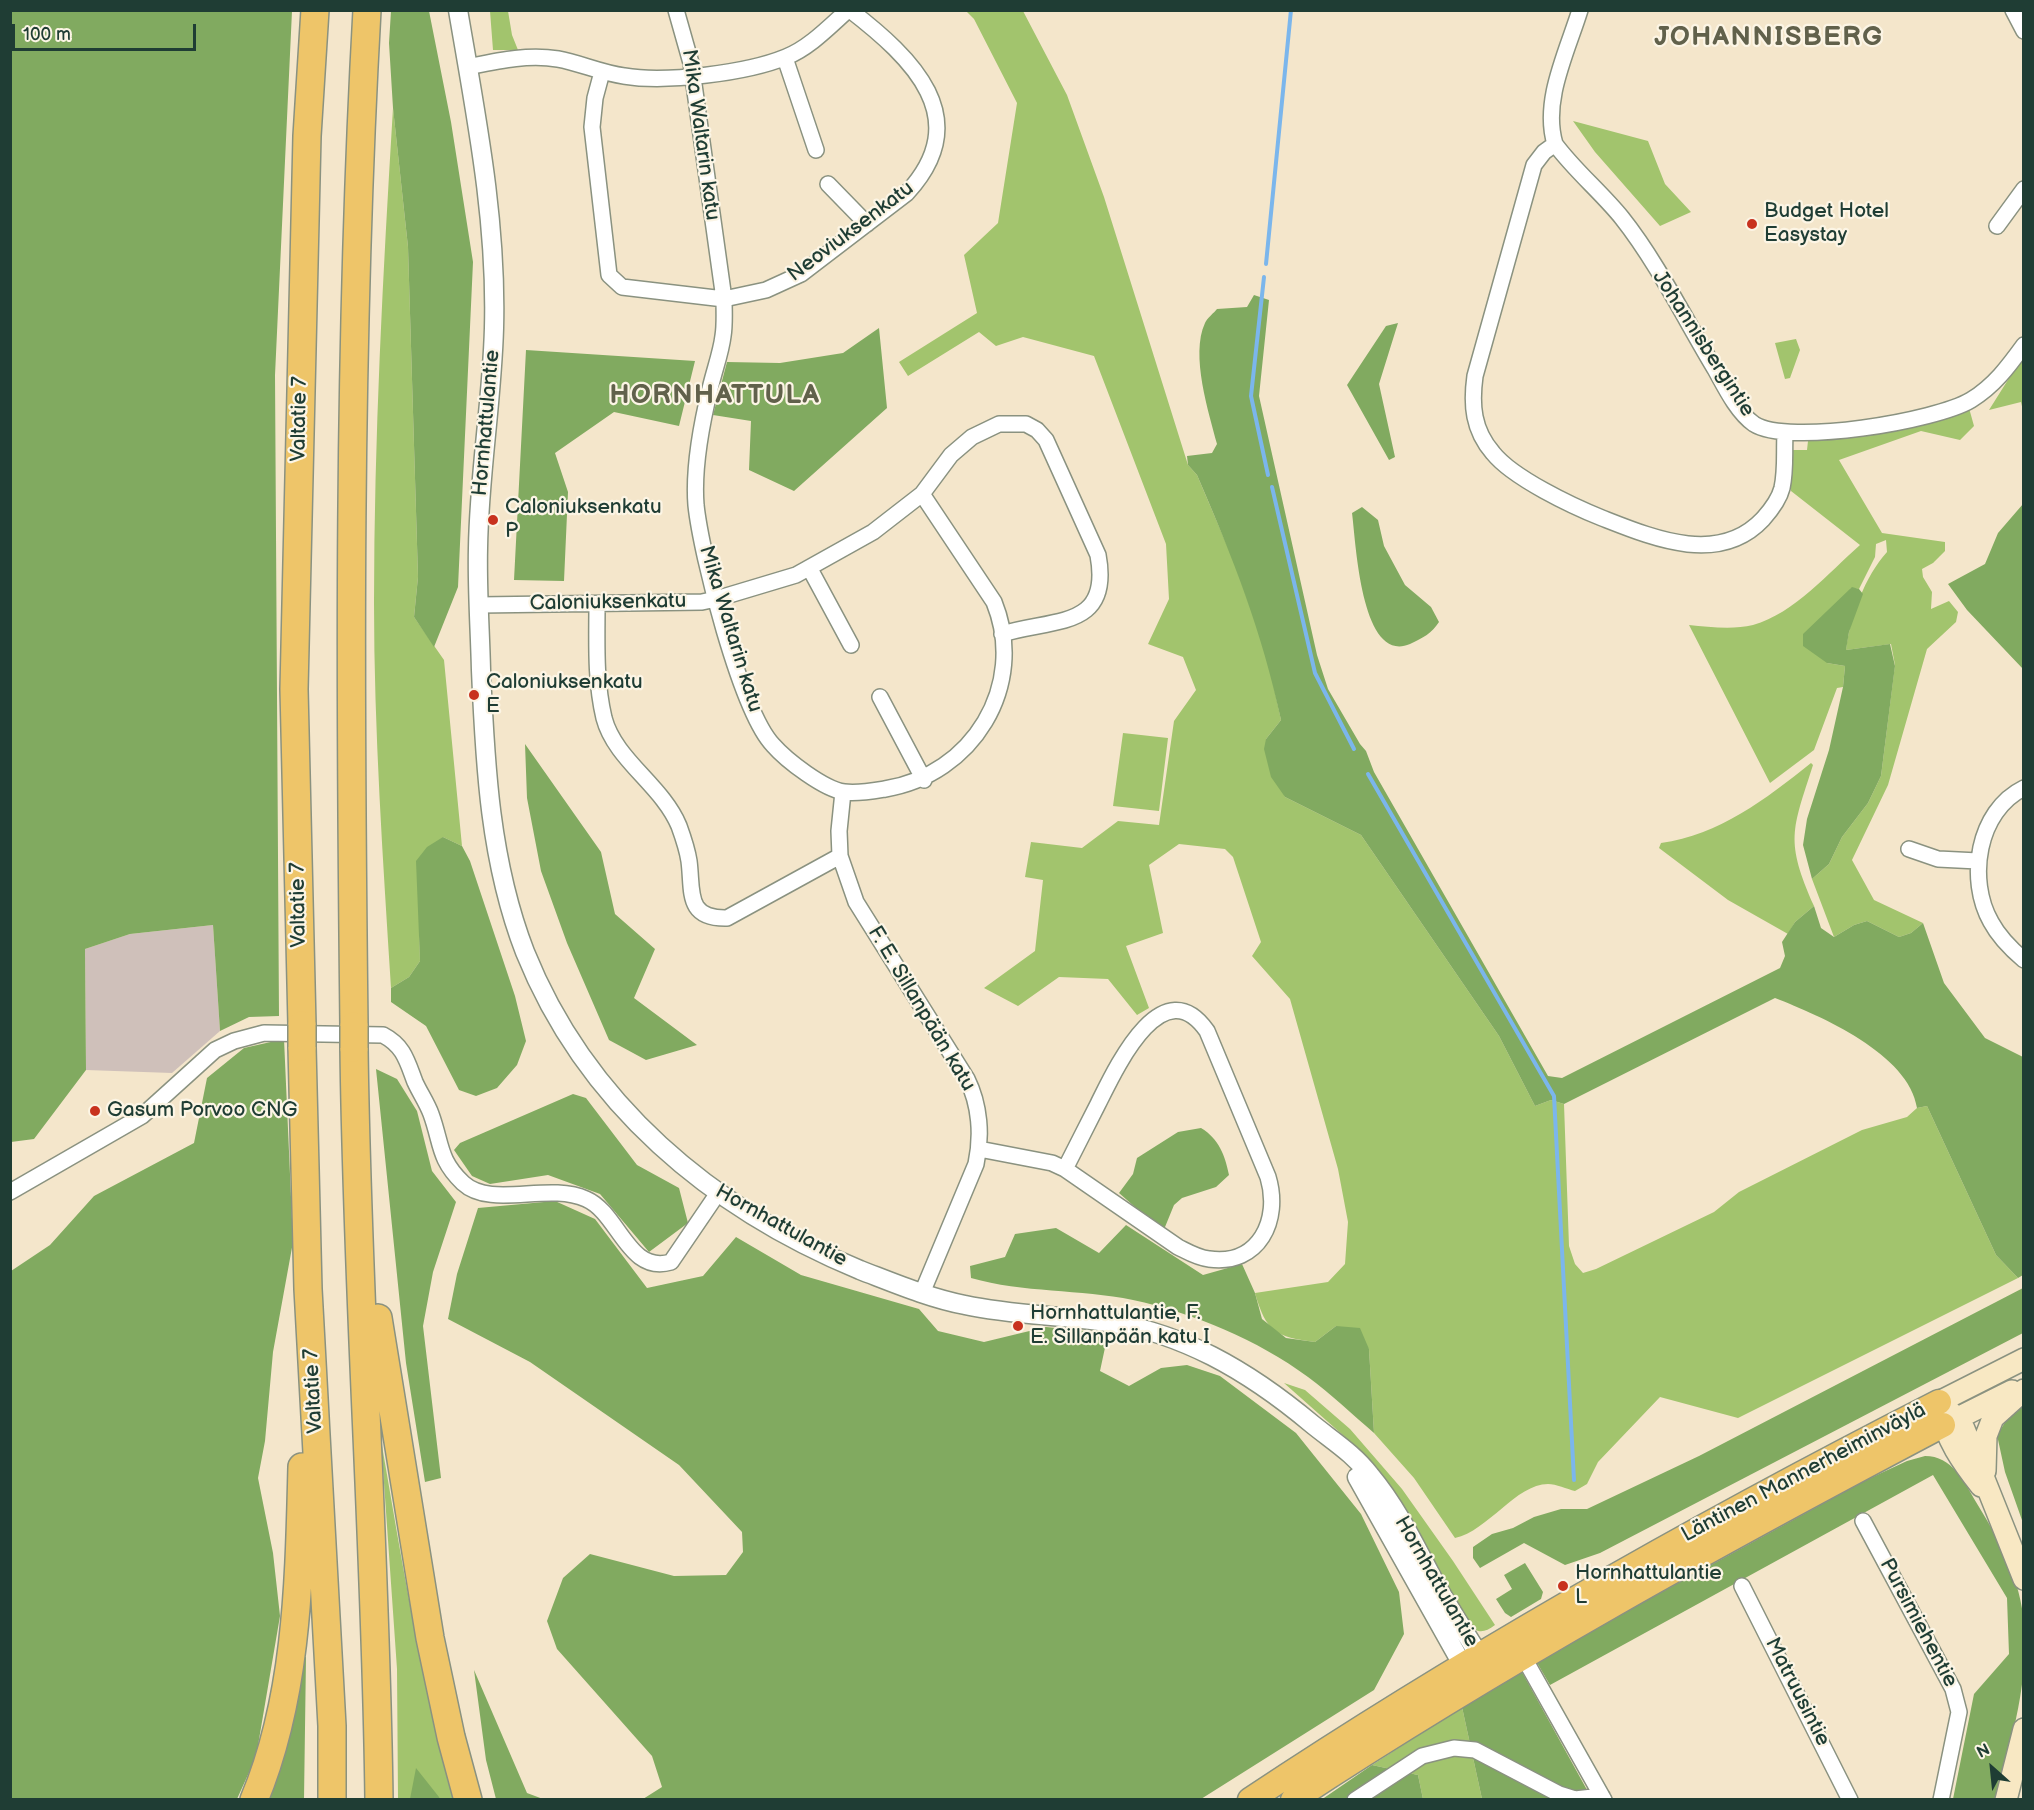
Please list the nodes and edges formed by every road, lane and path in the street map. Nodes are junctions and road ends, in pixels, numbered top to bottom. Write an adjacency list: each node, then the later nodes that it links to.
1 (315, 10): 42 (highway, Valtatie 7)
2 (367, 10): 38 (highway)
3 (458, 10): 10 (street, Hornhattulantie)
4 (676, 10): 12 (street, Mika Waltarin katu)
5 (849, 10): 9 (street); 17 (street, Neoviuksenkatu)
6 (1580, 10): 13 (street)
7 (2013, 10): 8 (street)
8 (2024, 31)
9 (785, 58): 12 (street); 14 (street)
10 (467, 67): 11 (street); 26 (street, Hornhattulantie)
11 (602, 72): 12 (street); 19 (street, Neoviuksenkatu)
12 (692, 76): 19 (street, Mika Waltarin katu)
13 (1556, 144): 21 (street, Johannisbergintie); 21 (street)
14 (816, 150)
15 (828, 184): 17 (street)
16 (2024, 189): 18 (street)
17 (867, 224): 19 (street, Neoviuksenkatu)
18 (1997, 226)
19 (724, 299): 24 (street, Mika Waltarin katu)
20 (2024, 345): 21 (street, Johannisbergintie)
21 (1785, 434)
22 (922, 495): 23 (street, Caloniuksenkatu); 27 (street); 27 (street, Caloniuksenkatu)
23 (810, 569): 24 (street, Caloniuksenkatu); 28 (street)
24 (716, 599): 25 (street, Caloniuksenkatu); 32 (street, Mika Waltarin katu)
25 (597, 604): 26 (street, Caloniuksenkatu); 34 (street)
26 (479, 605): 41 (street, Hornhattulantie)
27 (1002, 634): 30 (street)
28 (851, 645)
29 (880, 697): 30 (street)
30 (924, 780): 32 (street)
31 (2024, 788): 35 (street)
32 (843, 792): 34 (street, F. E. Sillanpään katu)
33 (1909, 849): 35 (street)
34 (840, 856): 37 (street, F. E. Sillanpään katu)
35 (1978, 861): 36 (street)
36 (2024, 960)
37 (980, 1149): 39 (street); 43 (street, F. E. Sillanpään katu)
38 (355, 1155): 60 (highway); 61 (highway)
39 (1065, 1169): 39 (street)
40 (10, 1192): 41 (street)
41 (718, 1193): 43 (street, Hornhattulantie)
42 (308, 1289): 58 (highway); 59 (highway, Valtatie 7)
43 (922, 1293): 53 (street, Hornhattulantie)
44 (2024, 1359): 47 (main road, Läntinen Mannerheiminväylä)
45 (2024, 1385): 47 (main road, Läntinen Mannerheiminväylä)
46 (2024, 1390): 48 (main road)
47 (1946, 1415): 48 (main road); 49 (main road); 53 (main road, Läntinen Mannerheiminväylä); 55 (main road, Läntinen Mannerheiminväylä)
48 (1984, 1474): 49 (main road)
49 (1989, 1496): 51 (main road)
50 (1863, 1521): 66 (street, Pursimiehentie)
51 (2024, 1579)
52 (1742, 1586): 65 (street, Matruusintie)
53 (1470, 1659): 55 (street, Hornhattulantie); 62 (main road, Läntinen Mannerheiminväylä)
54 (1528, 1665): 57 (street)
55 (1483, 1679): 63 (main road, Läntinen Mannerheiminväylä)
56 (2024, 1729): 67 (main road)
57 (1603, 1798): 64 (street)
58 (254, 1800)
59 (332, 1800)
60 (379, 1800)
61 (468, 1800)
62 (1250, 1800)
63 (1293, 1800)
64 (1355, 1800)
65 (1850, 1800)
66 (1941, 1800)
67 (2006, 1800)

